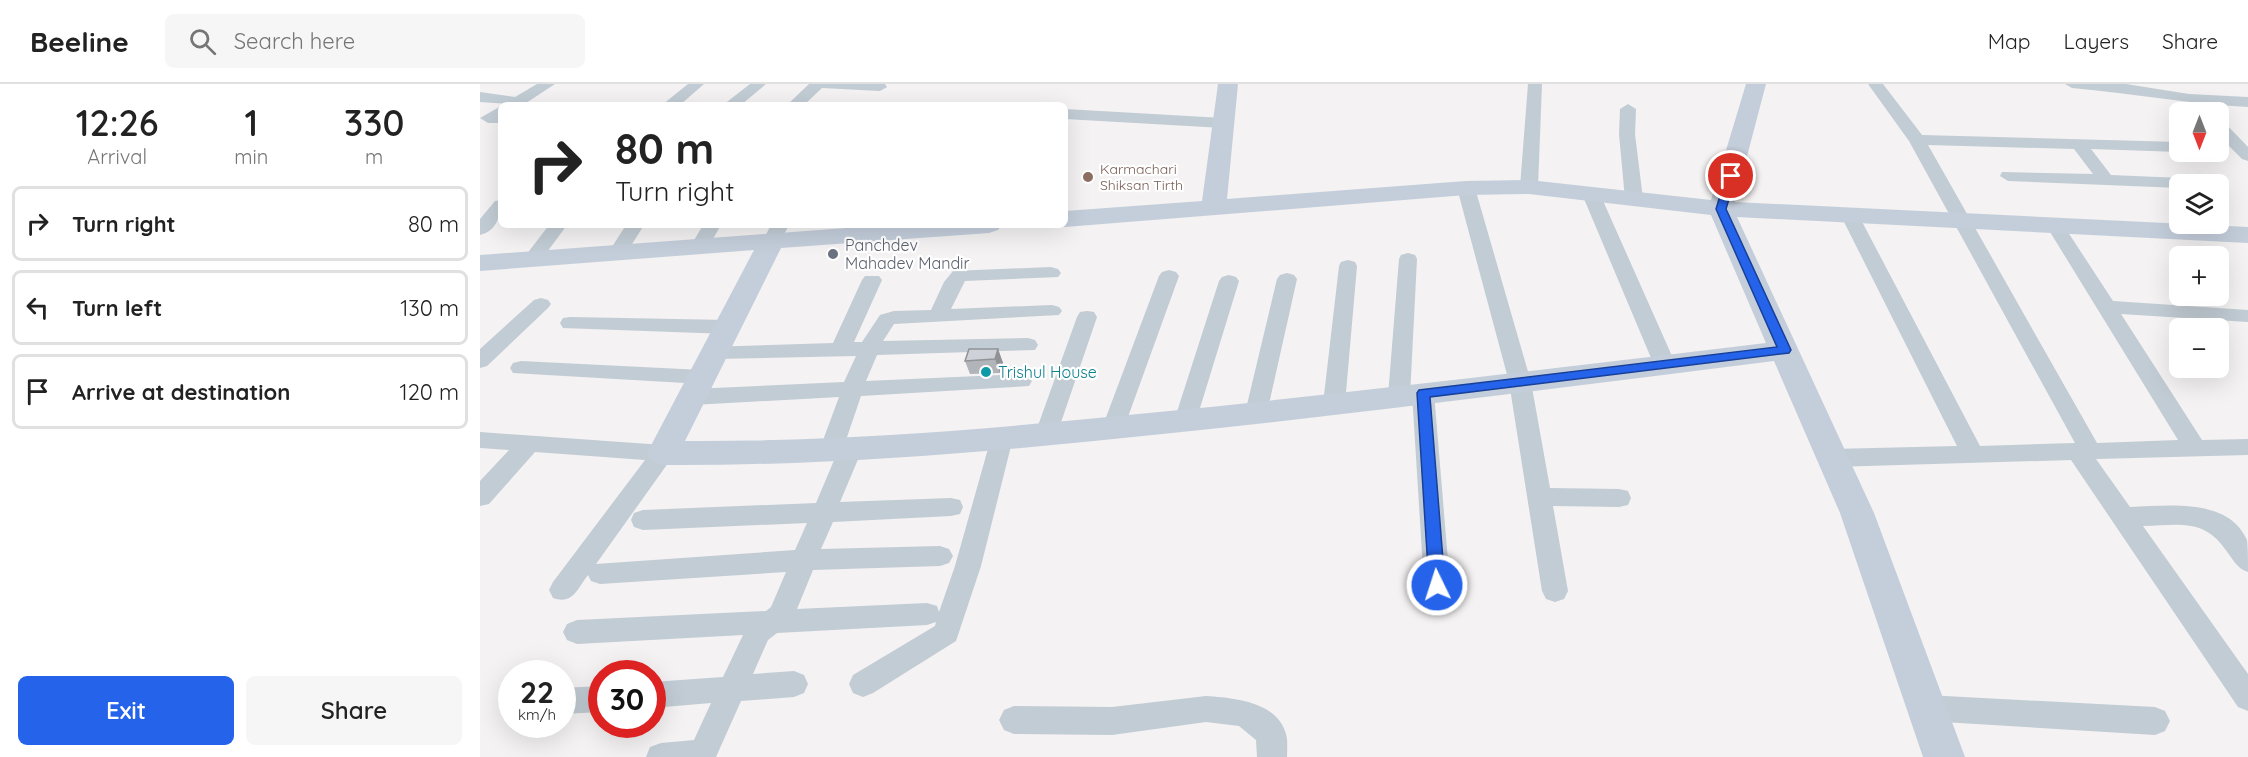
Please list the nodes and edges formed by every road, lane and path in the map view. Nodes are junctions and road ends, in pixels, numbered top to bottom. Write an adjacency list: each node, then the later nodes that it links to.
1 (548, 84): 15 (street)
2 (697, 84): 16 (street)
3 (759, 84): 17 (street)
4 (820, 84): 10 (street); 18 (street)
5 (1228, 84): 23 (street)
6 (1535, 84): 32 (street)
7 (1756, 84): 38 (street)
8 (1875, 84): 25 (street)
9 (2072, 84): 13 (street)
10 (881, 86): 12 (street)
11 (480, 97): 14 (street)
12 (868, 99)
13 (2189, 99): 19 (street); 20 (street)
14 (504, 102)
15 (517, 102)
16 (674, 102)
17 (735, 102)
18 (799, 102)
19 (2192, 102)
20 (2248, 102)
21 (1628, 109): 35 (street)
22 (1068, 114): 23 (street)
23 (1223, 123): 36 (street)
24 (2229, 135): 28 (street)
25 (1917, 141): 26 (street); 41 (street)
26 (2079, 145): 27 (street); 30 (street)
27 (2169, 147)
28 (2243, 152)
29 (2008, 176): 30 (street)
30 (2106, 180): 31 (street)
31 (2169, 183)
32 (1529, 187): 33 (street); 34 (street)
33 (1466, 188): 36 (street); 78 (street)
34 (1591, 194): 35 (street); 75 (street)
35 (1634, 199): 38 (street)
36 (1214, 207): 40 (street)
37 (498, 209): 47 (street)
38 (1721, 209): 39 (street); 72 (street)
39 (1850, 216): 41 (street); 94 (street)
40 (1068, 219)
41 (1964, 222): 42 (street); 92 (street)
42 (2056, 227): 50 (street); 63 (street)
43 (556, 228): 53 (street)
44 (633, 228): 52 (street)
45 (710, 228): 51 (street)
46 (907, 228): 48 (street)
47 (480, 230)
48 (864, 230): 49 (street)
49 (776, 233): 51 (street); 74 (street)
50 (2245, 237)
51 (699, 247): 52 (street)
52 (617, 253): 53 (street)
53 (532, 259): 55 (street)
54 (1408, 259): 80 (street)
55 (480, 263)
56 (1348, 266): 81 (street)
57 (1051, 273): 65 (street)
58 (1169, 276): 84 (street)
59 (1287, 279): 82 (street)
60 (872, 280): 70 (street)
61 (1229, 281): 83 (street)
62 (541, 304): 73 (street)
63 (2106, 307): 66 (street); 90 (street)
64 (1052, 311): 65 (street)
65 (938, 315): 71 (street)
66 (2248, 316)
67 (1087, 317): 85 (street)
68 (570, 322): 74 (street)
69 (1028, 345): 71 (street)
70 (840, 349): 71 (street); 74 (street)
71 (870, 349): 79 (street)
72 (1785, 350): 75 (street); 95 (street)
73 (480, 361)
74 (709, 363): 76 (street); 79 (street); 93 (street)
75 (1665, 365): 78 (street)
76 (521, 368)
77 (1021, 381): 79 (street)
78 (1520, 382): 80 (street); 97 (street)
79 (854, 388): 91 (street)
80 (1411, 394): 81 (street); 107 (street)
81 (1334, 404): 82 (street)
82 (1256, 413): 83 (street)
83 (1185, 421): 84 (street)
84 (1113, 428): 85 (street)
85 (1046, 434): 86 (street)
86 (1002, 438): 91 (street); 114 (street)
87 (480, 440): 88 (street)
88 (529, 444): 93 (street); 96 (street)
89 (2248, 447): 90 (street)
90 (2195, 448): 92 (street)
91 (840, 451): 93 (street); 100 (street)
92 (2084, 452): 94 (street); 101 (street)
93 (663, 453): 108 (street)
94 (1972, 454): 95 (street)
95 (1832, 458): 118 (street)
96 (480, 497)
97 (1539, 497): 98 (street); 109 (street)
98 (1619, 498)
99 (951, 507): 100 (street)
100 (824, 512): 102 (street); 104 (street)
101 (2123, 517): 105 (street); 117 (street)
102 (643, 520)
103 (940, 556): 104 (street)
104 (805, 560): 106 (street); 111 (street)
105 (2248, 562)
106 (600, 573)
107 (1437, 585)
108 (562, 590)
109 (1555, 591)
110 (927, 614): 111 (street)
111 (776, 621): 112 (street); 115 (street)
112 (577, 632)
113 (794, 684): 115 (street)
114 (863, 684)
115 (732, 690): 116 (street); 121 (street)
116 (666, 694)
117 (2248, 698)
118 (1926, 708): 120 (street); 124 (street)
119 (1014, 720): 123 (street)
120 (2155, 721)
121 (702, 755): 122 (street)
122 (661, 757)
123 (1272, 757)
124 (1944, 757)

